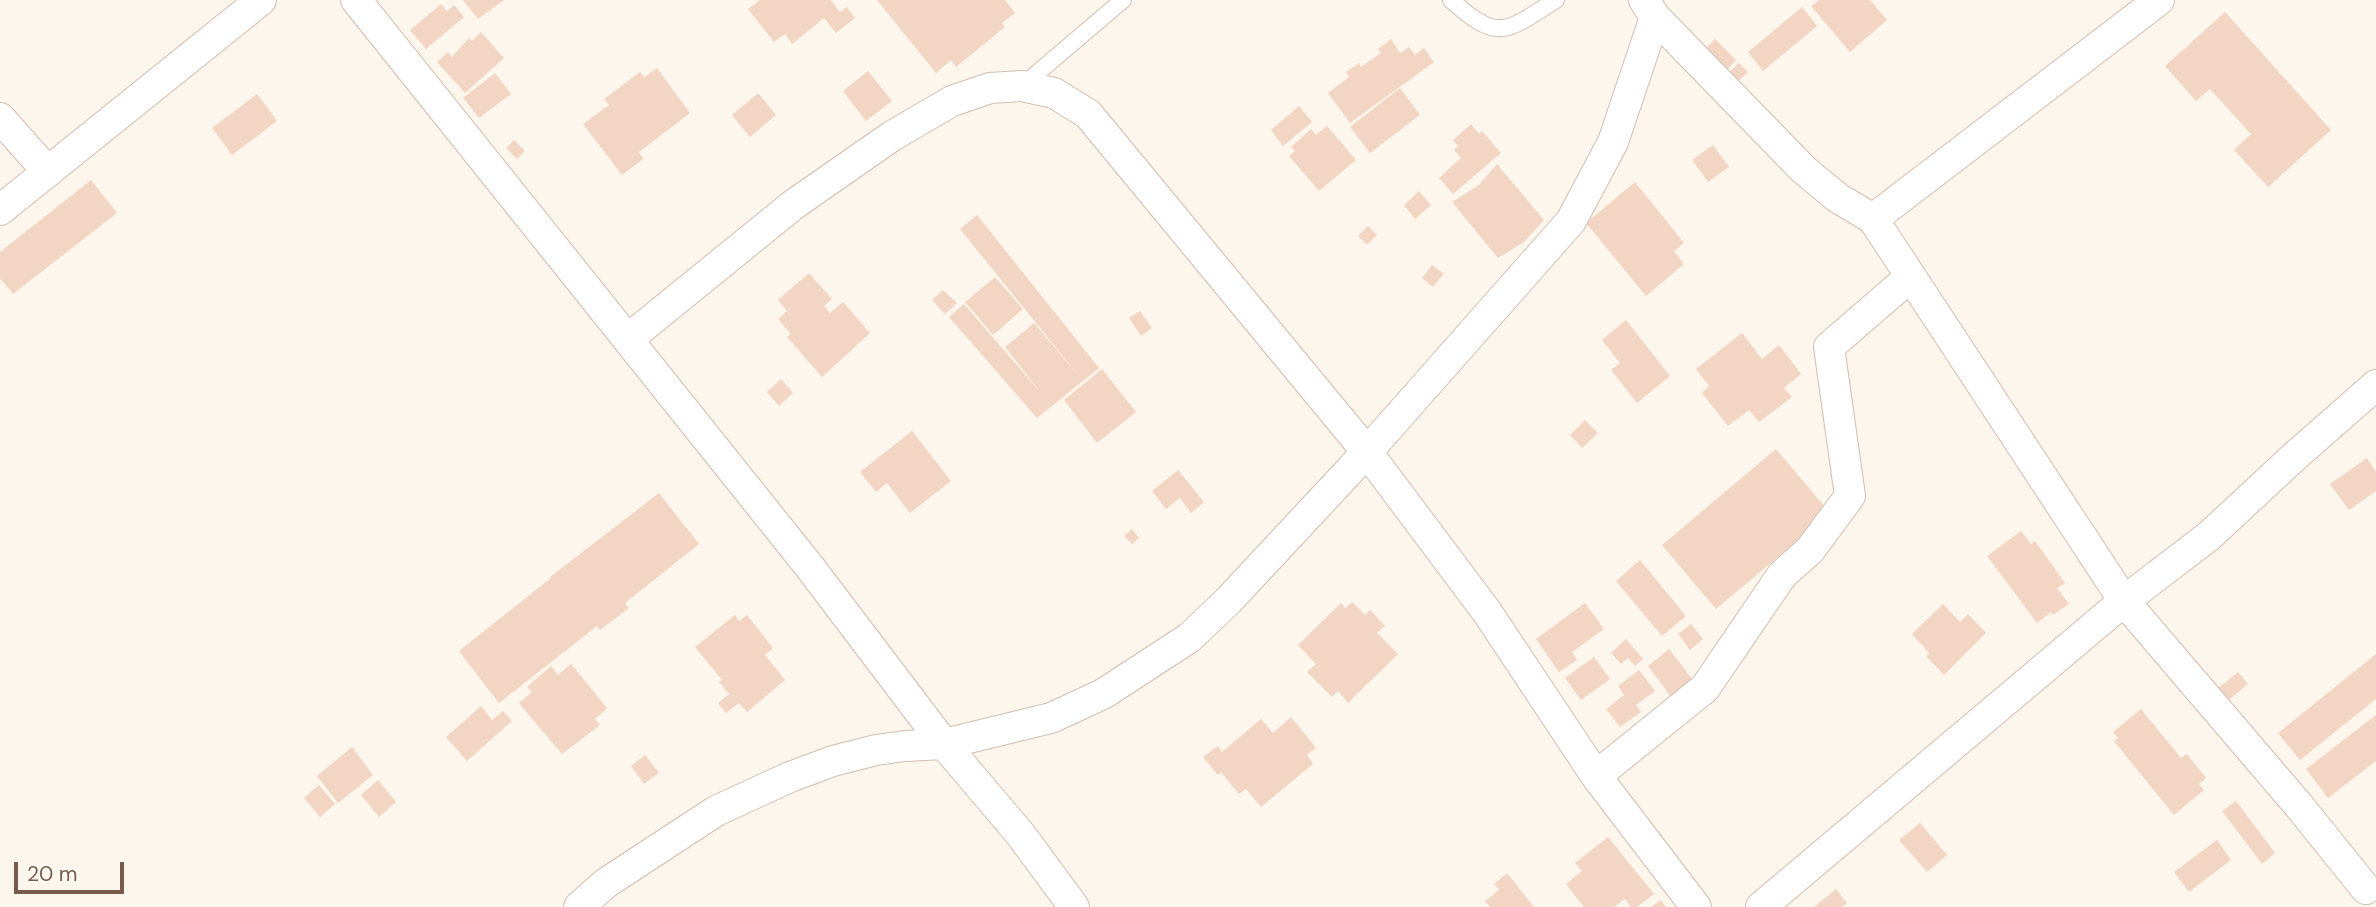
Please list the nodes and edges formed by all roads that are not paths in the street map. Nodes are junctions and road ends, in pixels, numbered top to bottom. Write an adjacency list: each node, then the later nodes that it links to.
1 (261, 0): 10 (street)
2 (356, 0): 14 (street)
3 (1123, 0): 8 (lane)
4 (1451, 0): 5 (lane)
5 (1556, 0)
6 (2159, 0): 12 (street)
7 (1649, 9): 12 (street); 16 (street)
8 (1022, 86): 14 (street); 16 (street)
9 (0, 118): 10 (street)
10 (48, 172): 11 (street)
11 (0, 210)
12 (1873, 219): 13 (street)
13 (1910, 277): 17 (street); 19 (street)
14 (628, 339): 18 (street)
15 (2376, 385): 17 (street)
16 (1367, 452): 18 (street); 19 (street)
17 (2124, 601): 20 (street); 24 (street)
18 (944, 744): 21 (street); 22 (street)
19 (1596, 776): 23 (street)
20 (2366, 889)
21 (579, 907)
22 (1074, 907)
23 (1696, 907)
24 (1761, 907)

